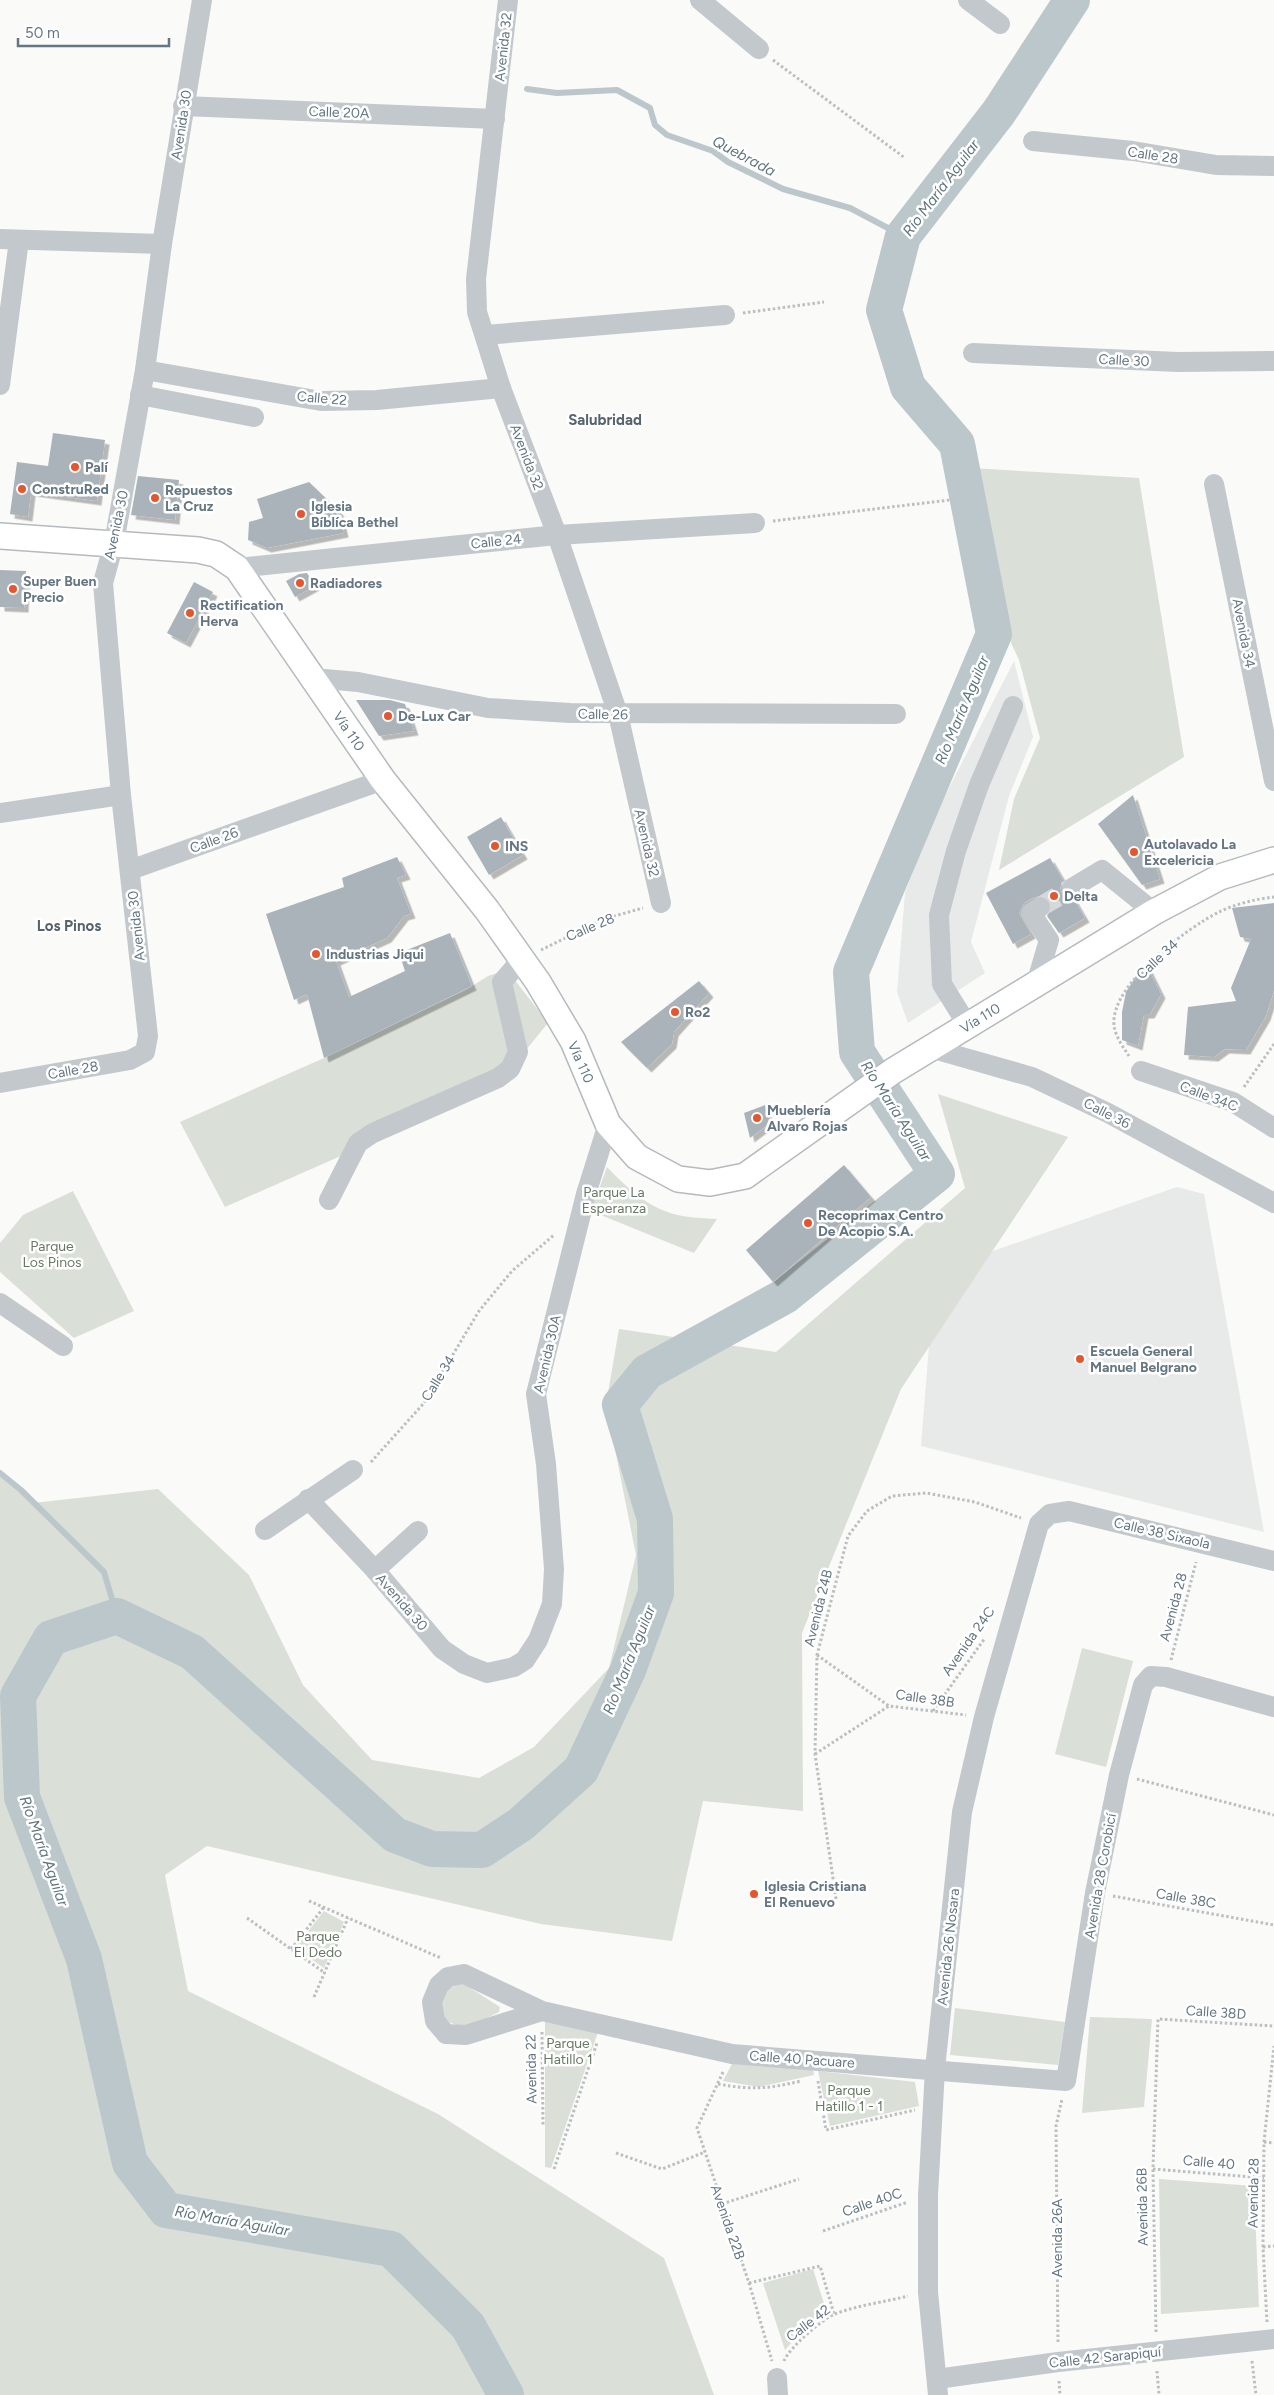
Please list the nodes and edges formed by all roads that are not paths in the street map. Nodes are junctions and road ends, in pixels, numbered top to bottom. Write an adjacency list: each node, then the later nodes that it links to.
1 (202, 0): 7 (street, Avenida 30)
2 (508, 0): 8 (street, Avenida 32)
3 (700, 0): 6 (street)
4 (968, 0): 5 (street)
5 (1000, 24)
6 (759, 50)
7 (183, 106): 8 (street, Calle 20A); 12 (street, Avenida 30)
8 (495, 119): 14 (street, Avenida 32)
9 (1033, 141): 10 (street, Calle 28)
10 (1274, 166)
11 (9, 240): 12 (street); 18 (street)
12 (162, 244): 17 (street, Avenida 30)
13 (725, 315): 14 (street)
14 (485, 335): 19 (street, Avenida 32)
15 (973, 353): 16 (street, Calle 30)
16 (1274, 361)
17 (145, 370): 19 (street, Calle 22); 20 (street, Avenida 30)
18 (0, 385)
19 (501, 388): 24 (street, Avenida 32)
20 (140, 395): 21 (street); 26 (street, Avenida 30)
21 (254, 417)
22 (1214, 484): 33 (street, Avenida 34)
23 (755, 523): 24 (street, Calle 24)
24 (557, 534): 27 (street, Calle 24); 30 (street, Avenida 32)
25 (0, 536): 26 (main road, Vía 110)
26 (114, 543): 27 (main road, Vía 110); 34 (street, Avenida 30)
27 (237, 568): 28 (main road, Vía 110)
28 (313, 678): 30 (street, Calle 26); 32 (main road, Vía 110)
29 (1014, 706): 44 (street)
30 (618, 714): 31 (street, Calle 26); 39 (street, Avenida 32)
31 (896, 714)
32 (383, 780): 37 (street, Calle 26); 42 (main road, Vía 110)
33 (1274, 781)
34 (122, 795): 35 (street); 37 (street, Avenida 30)
35 (0, 812)
36 (1274, 860): 41 (main road, Vía 110)
37 (130, 870): 46 (street, Avenida 30)
38 (1072, 888): 41 (street)
39 (661, 903)
40 (1040, 907): 43 (street)
41 (1154, 912): 43 (main road, Vía 110)
42 (522, 958): 49 (main road, Vía 110); 51 (street)
43 (1036, 984): 44 (main road, Vía 110)
44 (968, 1026): 45 (main road, Vía 110)
45 (930, 1048): 49 (main road, Vía 110); 52 (street, Calle 36)
46 (145, 1052): 48 (street, Calle 28)
47 (1141, 1071): 50 (street, Calle 34C)
48 (0, 1083)
49 (608, 1124): 62 (street, Avenida 30A)
50 (1274, 1128)
51 (329, 1200)
52 (1274, 1203)
53 (0, 1303): 54 (street)
54 (63, 1346)
55 (353, 1470): 56 (street)
56 (308, 1499): 58 (street); 61 (street, Avenida 30)
57 (1045, 1519): 60 (street, Calle 38 Sixaola); 65 (street, Avenida 26 Nosara)
58 (265, 1530)
59 (418, 1531): 61 (street)
60 (1274, 1561)
61 (375, 1570): 62 (street, Avenida 30)
62 (514, 1667)
63 (1274, 1707): 66 (street, Avenida 28 Corobicí)
64 (542, 2011): 64 (street, Calle 40 Pacuare); 65 (street, Calle 40 Pacuare)
65 (935, 2069): 66 (street, Calle 40 Pacuare); 68 (street, Avenida 26 Nosara)
66 (1066, 2081)
67 (1264, 2340): 68 (street, Calle 42 Sarapiquí)
68 (937, 2387)

